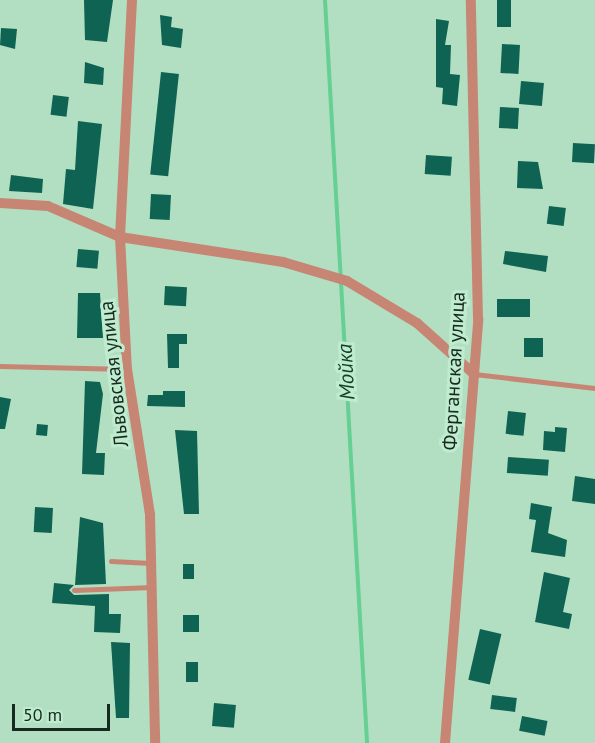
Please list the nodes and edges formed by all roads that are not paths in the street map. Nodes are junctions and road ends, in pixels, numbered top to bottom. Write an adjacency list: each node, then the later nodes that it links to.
1 (132, 0): 4 (street, Львовская улица)
2 (471, 0): 7 (street, Ферганская улица)
3 (0, 203): 4 (street)
4 (120, 237): 6 (street, Львовская улица); 7 (street)
5 (0, 366): 6 (lane)
6 (127, 369): 10 (street, Львовская улица)
7 (474, 374): 8 (lane); 14 (street, Ферганская улица)
8 (595, 388)
9 (111, 561): 10 (lane)
10 (152, 563): 11 (street, Львовская улица)
11 (153, 587): 12 (lane); 13 (street, Львовская улица)
12 (74, 590)
13 (155, 743)
14 (445, 743)

